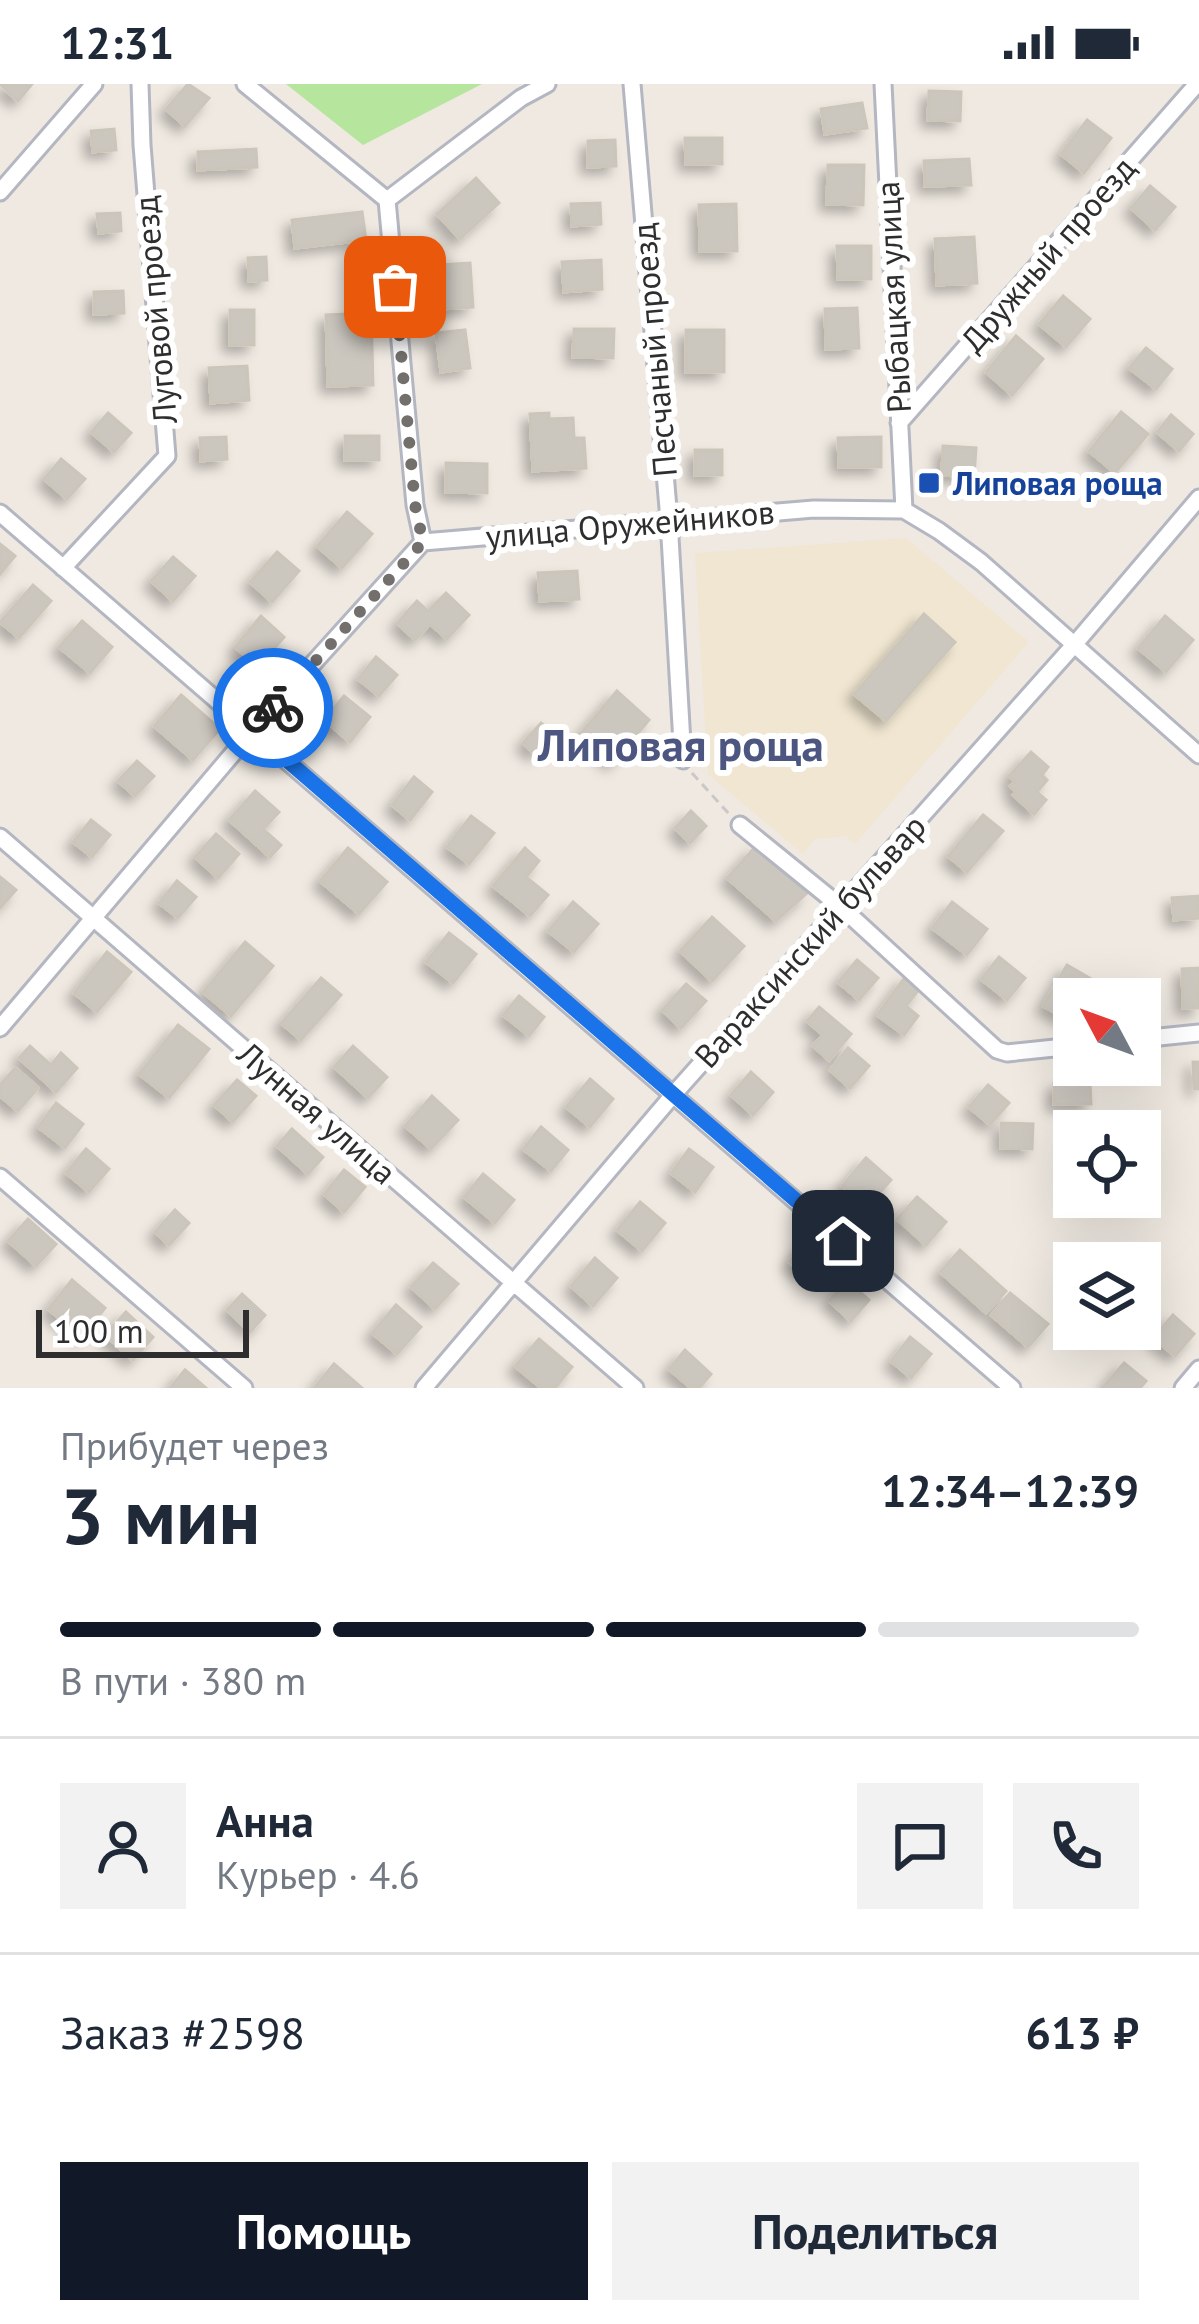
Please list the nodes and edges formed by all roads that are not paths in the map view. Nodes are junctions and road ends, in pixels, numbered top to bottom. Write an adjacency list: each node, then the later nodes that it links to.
1 (94, 84): 8 (street)
2 (140, 84): 16 (street, Луговой проезд)
3 (245, 84): 9 (street)
4 (548, 84): 9 (street)
5 (632, 84): 14 (street, Песчаный проезд)
6 (883, 84): 10 (street, Рыбацкая улица)
7 (1197, 84): 10 (street, Дружный проезд)
8 (0, 192)
9 (387, 200): 15 (street)
10 (899, 423): 12 (street, Рыбацкая улица)
11 (1199, 498): 17 (street, Вараксинский бульвар)
12 (904, 510): 14 (street, улица Оружейников); 17 (street)
13 (0, 513): 16 (street)
14 (669, 520): 15 (street, улица Оружейников); 20 (street, Песчаный проезд)
15 (423, 542): 18 (street)
16 (63, 568): 18 (street)
17 (1074, 645): 19 (street); 23 (street, Вараксинский бульвар)
18 (252, 730): 24 (street); 29 (street)
19 (1199, 755)
20 (683, 760)
21 (740, 825): 23 (street)
22 (0, 837): 24 (street, Лунная улица)
23 (841, 907): 28 (street); 29 (street, Вараксинский бульвар)
24 (94, 919): 25 (street); 31 (street, Лунная улица)
25 (0, 1028)
26 (1199, 1033): 27 (street)
27 (1161, 1038)
28 (1053, 1048)
29 (673, 1095): 31 (street, Вараксинский бульвар); 36 (street)
30 (0, 1177): 33 (street)
31 (516, 1285): 34 (street, Вараксинский бульвар); 35 (street, Лунная улица)
32 (1199, 1369): 37 (street)
33 (244, 1388)
34 (424, 1388)
35 (634, 1388)
36 (1012, 1388)
37 (1183, 1388)

